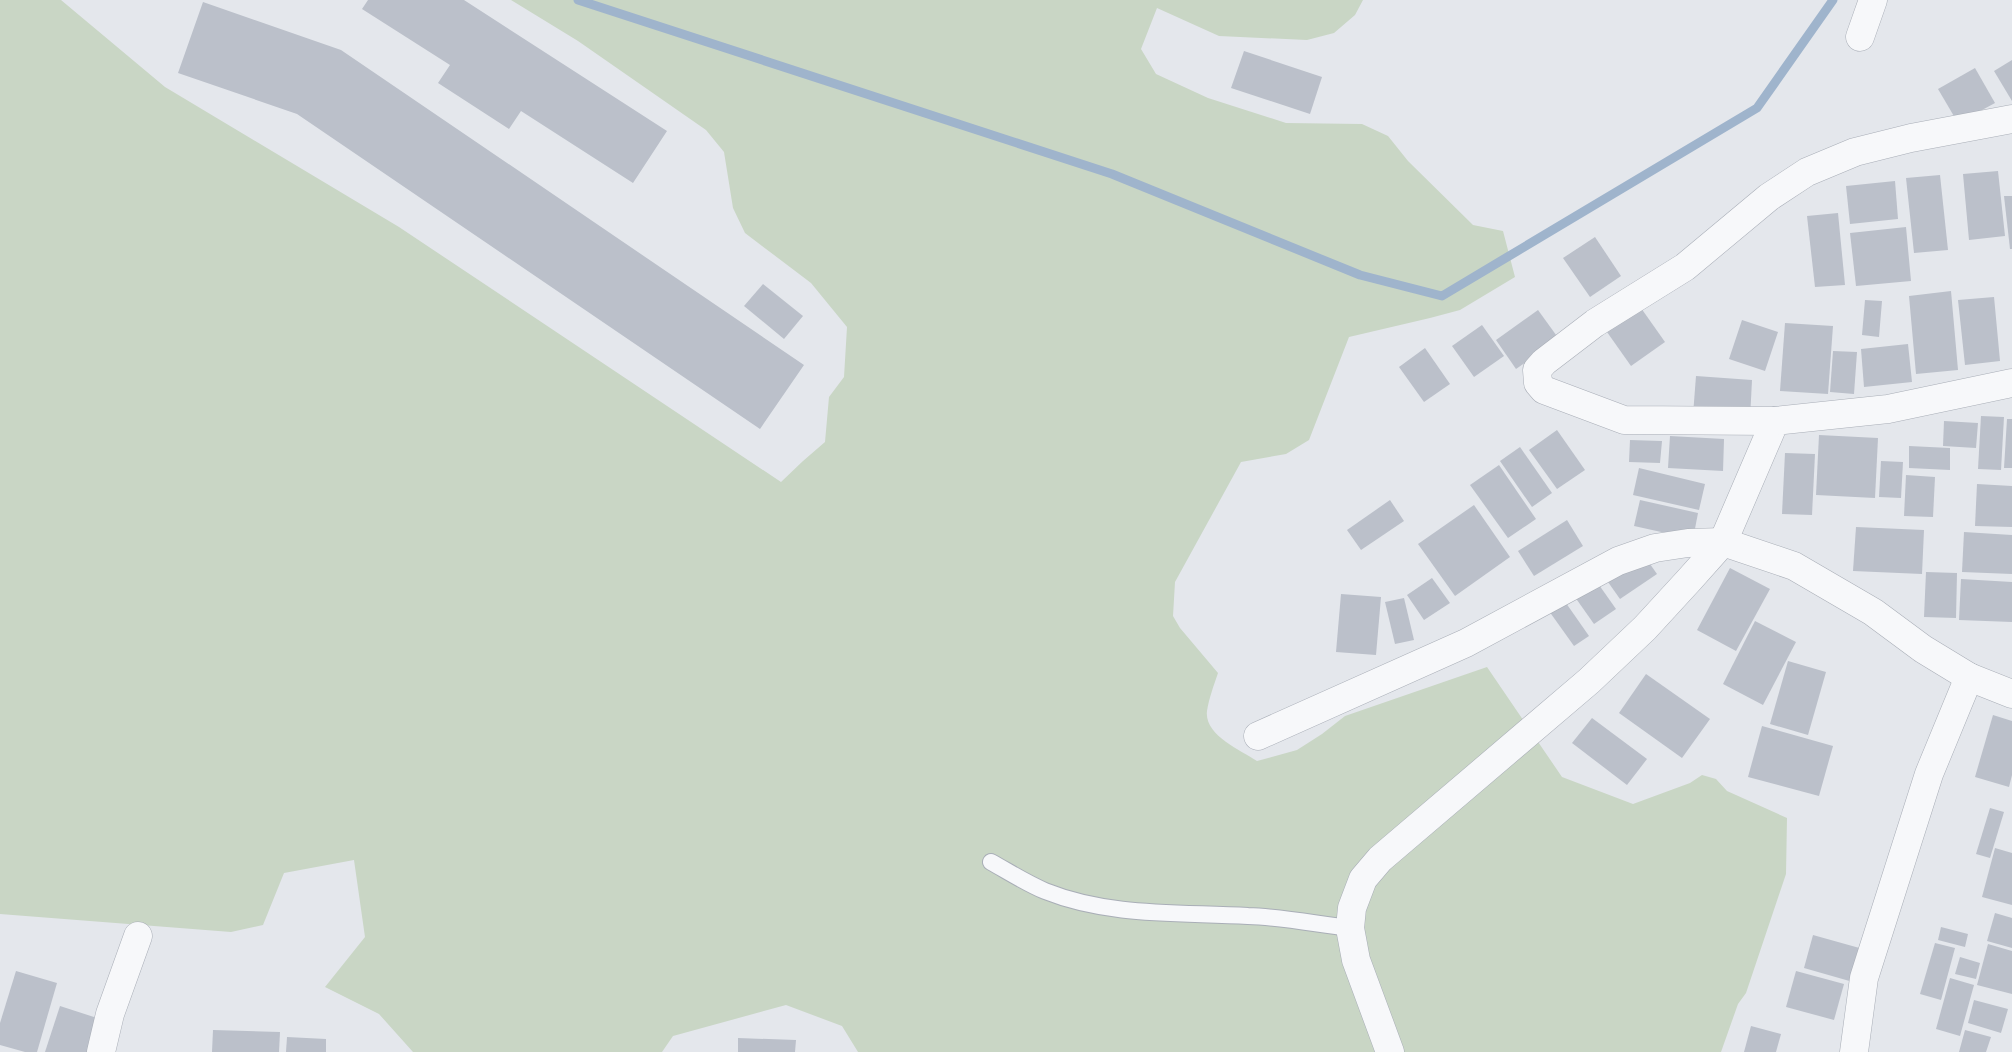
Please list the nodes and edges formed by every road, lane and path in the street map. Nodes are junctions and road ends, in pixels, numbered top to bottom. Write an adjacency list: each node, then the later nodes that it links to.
1 (1873, 0): 2 (street)
2 (1860, 37)
3 (2012, 119): 5 (street)
4 (2012, 383): 5 (street)
5 (1775, 421): 6 (street)
6 (1723, 542): 7 (street); 9 (street); 11 (street)
7 (1970, 677): 8 (street); 15 (street)
8 (2012, 694)
9 (1258, 736)
10 (992, 862): 11 (lane)
11 (1350, 928): 14 (street)
12 (138, 936): 13 (street)
13 (101, 1052)
14 (1390, 1052)
15 (1854, 1052)

